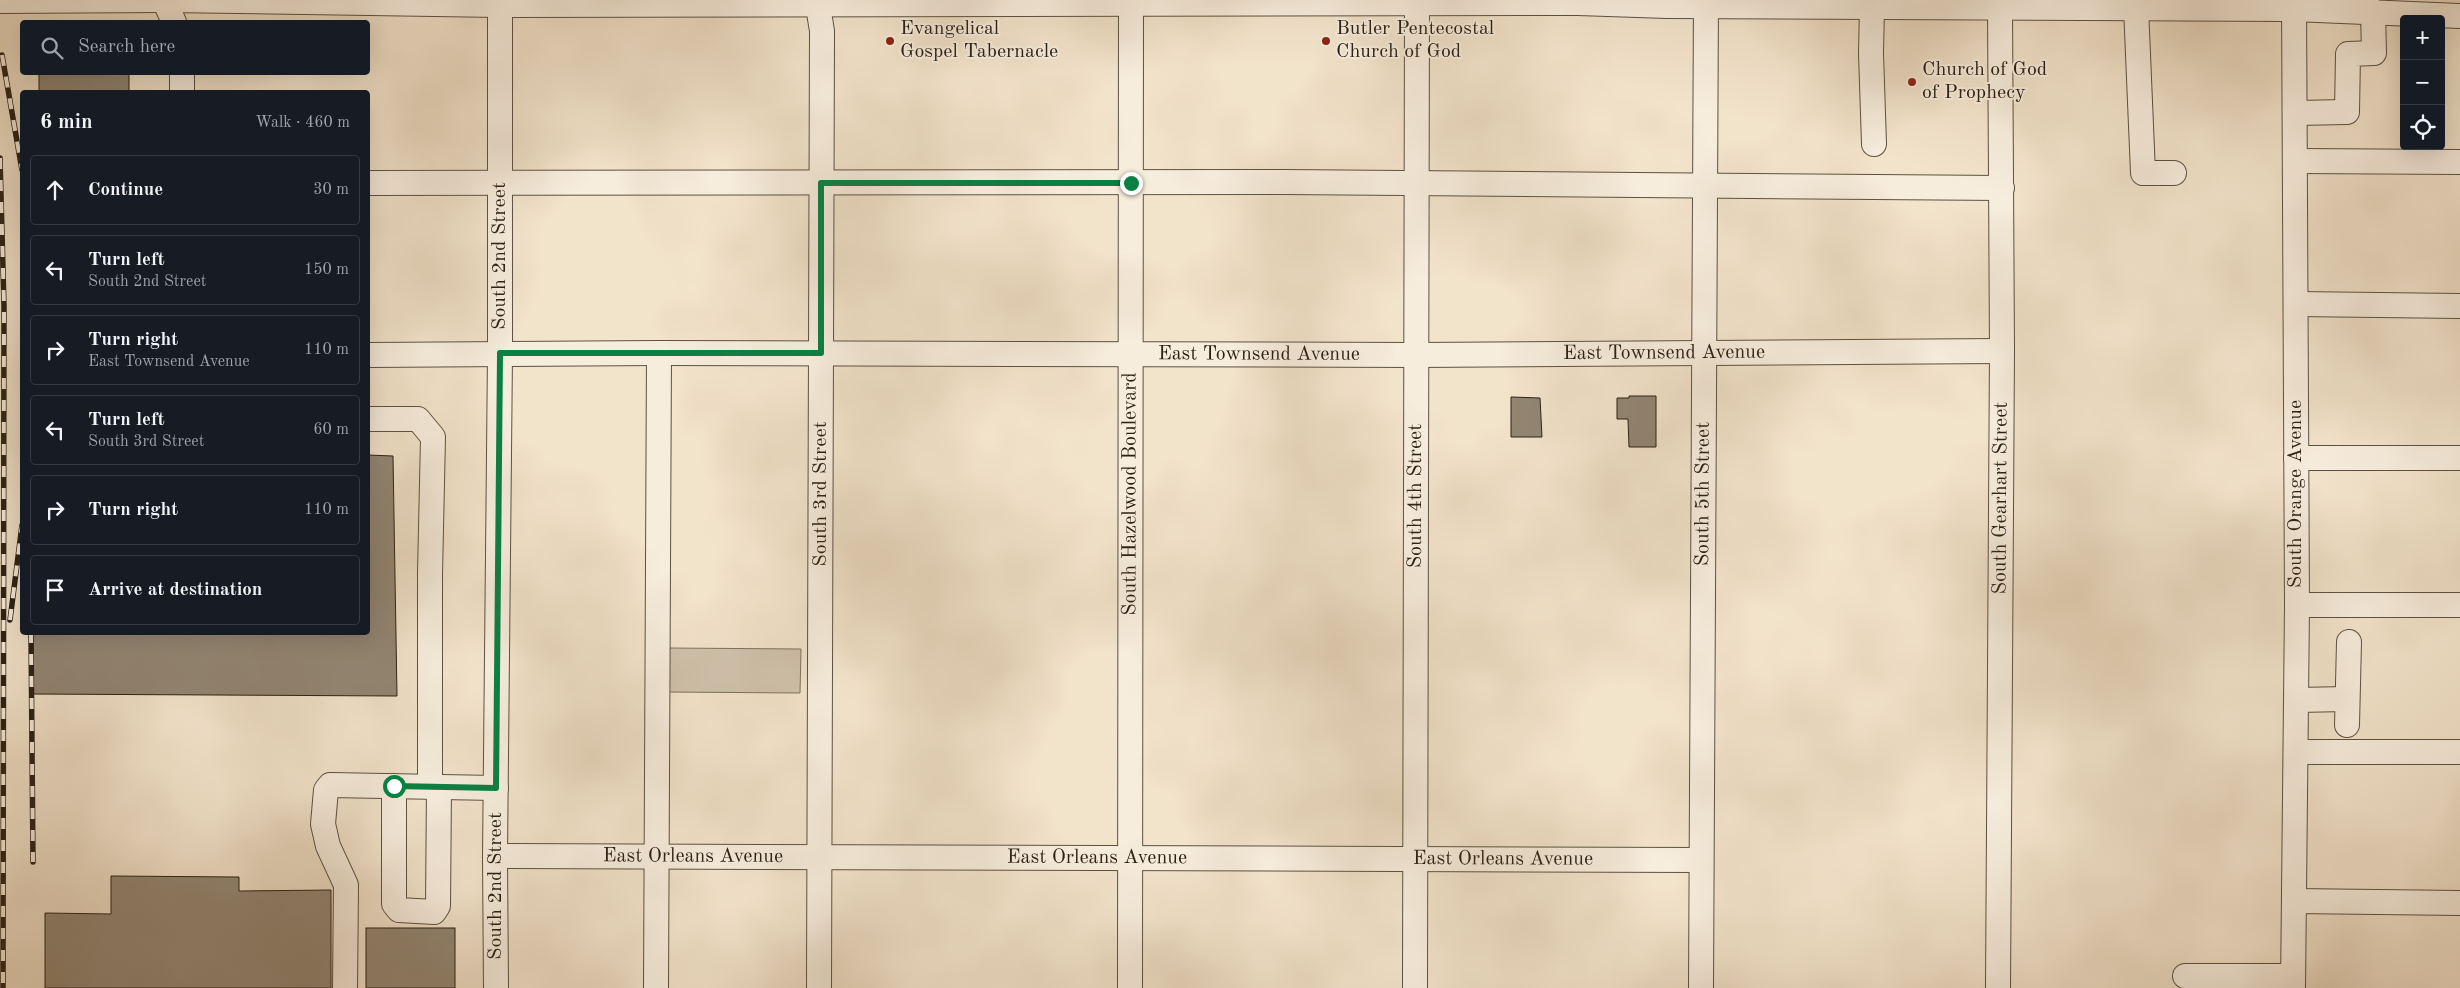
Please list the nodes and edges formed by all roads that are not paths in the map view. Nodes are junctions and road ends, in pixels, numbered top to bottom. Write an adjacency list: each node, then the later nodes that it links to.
1 (165, 0): 2 (street); 4 (street); 17 (street)
2 (0, 1)
3 (1243, 1): 7 (street); 8 (street)
4 (382, 2): 10 (street)
5 (817, 2): 6 (street); 10 (street); 27 (street, South 3rd Street)
6 (1056, 2): 7 (street)
7 (1132, 2): 28 (street, South Hazelwood Boulevard)
8 (1417, 3): 9 (street); 29 (street, South 4th Street)
9 (1706, 3): 13 (street); 30 (street, South 5th Street)
10 (500, 5): 26 (street, South 2nd Street)
11 (2122, 5): 12 (street); 14 (street); 24 (street)
12 (2294, 5): 15 (street); 20 (street, South Orange Avenue)
13 (1872, 7): 14 (street); 21 (street)
14 (2000, 7): 31 (street, South Gearhart Street)
15 (2373, 11): 16 (street); 20 (street)
16 (2460, 16)
17 (173, 20)
18 (182, 75): 19 (street)
19 (182, 90)
20 (2295, 113): 22 (street, South Orange Avenue)
21 (1874, 144)
22 (2295, 161): 23 (street); 32 (street, South Orange Avenue)
23 (2460, 162)
24 (2174, 173)
25 (370, 183): 26 (street)
26 (500, 183): 27 (street); 35 (street, South 2nd Street)
27 (821, 183): 28 (street); 37 (street, South 3rd Street)
28 (1131, 183): 29 (street); 38 (street, South Hazelwood Boulevard)
29 (1418, 184): 30 (street); 41 (street, South 4th Street)
30 (1704, 186): 31 (street); 39 (street, South 5th Street)
31 (2002, 188): 34 (street, South Gearhart Street)
32 (2296, 304): 33 (street); 43 (street, South Orange Avenue)
33 (2460, 306)
34 (2002, 351): 39 (street, East Townsend Avenue); 73 (street, South Gearhart Street)
35 (500, 353): 36 (street, East Townsend Avenue); 40 (street, East Townsend Avenue); 55 (street, South 2nd Street)
36 (659, 353): 37 (street, East Townsend Avenue); 57 (street)
37 (821, 353): 38 (street, East Townsend Avenue); 58 (street, South 3rd Street)
38 (1130, 354): 41 (street, East Townsend Avenue); 59 (street, South Hazelwood Boulevard)
39 (1704, 354): 41 (street, East Townsend Avenue); 61 (street, South 5th Street)
40 (370, 355)
41 (1417, 355): 60 (street, South 4th Street)
42 (370, 419): 54 (street)
43 (2296, 458): 44 (street); 45 (street, South Orange Avenue)
44 (2460, 458)
45 (2297, 605): 46 (street); 49 (street, South Orange Avenue)
46 (2460, 605)
47 (2349, 642): 48 (street)
48 (2347, 699): 49 (street); 50 (street)
49 (2296, 700): 51 (street, South Orange Avenue)
50 (2347, 725)
51 (2296, 752): 52 (street); 62 (street, South Orange Avenue)
52 (2460, 752)
53 (394, 786): 54 (street); 54 (street); 66 (street)
54 (434, 787): 55 (street)
55 (496, 788): 56 (street, South 2nd Street)
56 (495, 856): 57 (street, East Orleans Avenue); 67 (street, South 2nd Street)
57 (656, 858): 58 (street, East Orleans Avenue); 68 (street)
58 (820, 858): 59 (street, East Orleans Avenue); 69 (street, South 3rd Street)
59 (1130, 859): 60 (street, East Orleans Avenue); 70 (street, South Hazelwood Boulevard)
60 (1415, 860): 61 (street, East Orleans Avenue); 71 (street, South 4th Street)
61 (1700, 860): 72 (street, South 5th Street)
62 (2294, 901): 63 (street); 65 (street, South Orange Avenue)
63 (2460, 903)
64 (2184, 976): 65 (street)
65 (2293, 982)
66 (345, 988)
67 (496, 988)
68 (656, 988)
69 (819, 988)
70 (1130, 988)
71 (1415, 988)
72 (1701, 988)
73 (1998, 988)

